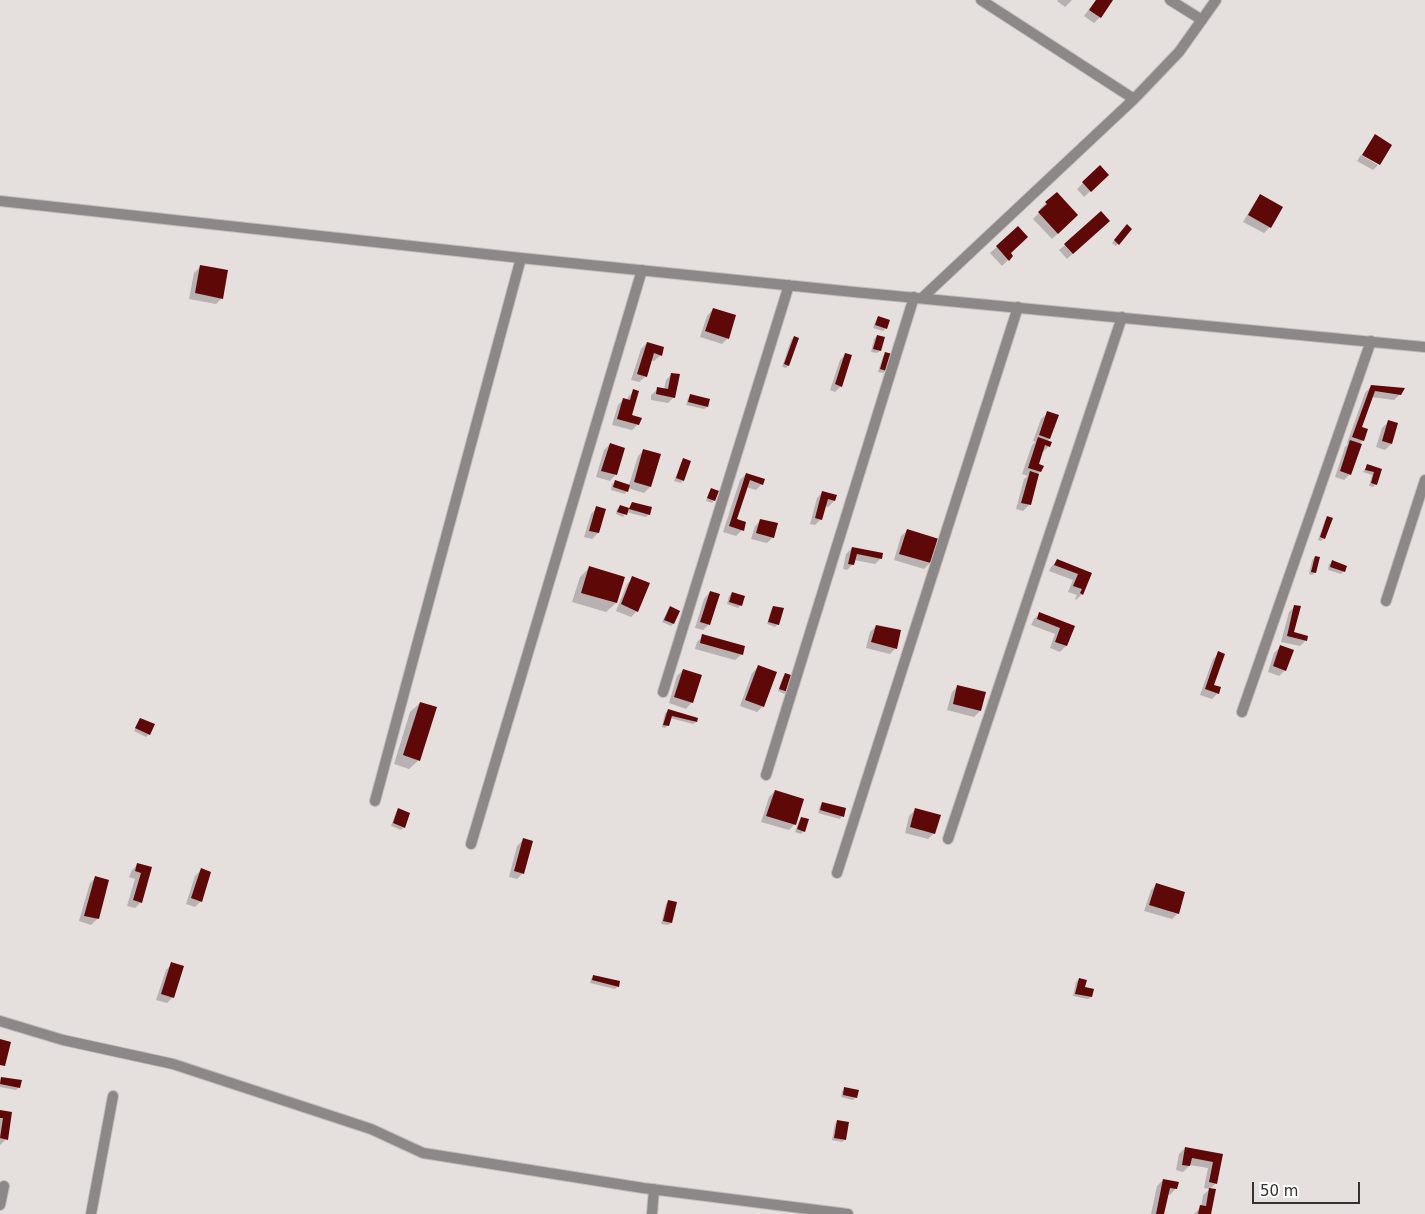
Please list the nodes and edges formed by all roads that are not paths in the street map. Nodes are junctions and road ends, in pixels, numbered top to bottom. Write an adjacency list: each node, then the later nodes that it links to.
1 (981, 0): 5 (street)
2 (1170, 0): 4 (street)
3 (1216, 0): 4 (street)
4 (1202, 20): 5 (street)
5 (1134, 98): 10 (street)
6 (0, 201): 7 (street)
7 (521, 258): 8 (street); 20 (street)
8 (642, 270): 9 (street); 22 (street)
9 (789, 285): 10 (street); 17 (street)
10 (918, 298): 11 (street); 19 (street)
11 (1018, 307): 12 (street); 23 (street)
12 (1122, 317): 13 (street); 21 (street)
13 (1370, 341): 14 (street); 18 (street)
14 (1425, 347)
15 (1425, 480): 16 (street)
16 (1386, 601)
17 (663, 692)
18 (1242, 712)
19 (766, 775)
20 (375, 801)
21 (948, 839)
22 (471, 844)
23 (837, 873)
24 (0, 1021): 27 (street)
25 (113, 1096): 30 (street)
26 (4, 1186): 28 (street)
27 (654, 1189): 29 (street); 31 (street)
28 (0, 1204)
29 (775, 1209): 32 (street)
30 (91, 1214)
31 (652, 1214)
32 (848, 1214)

